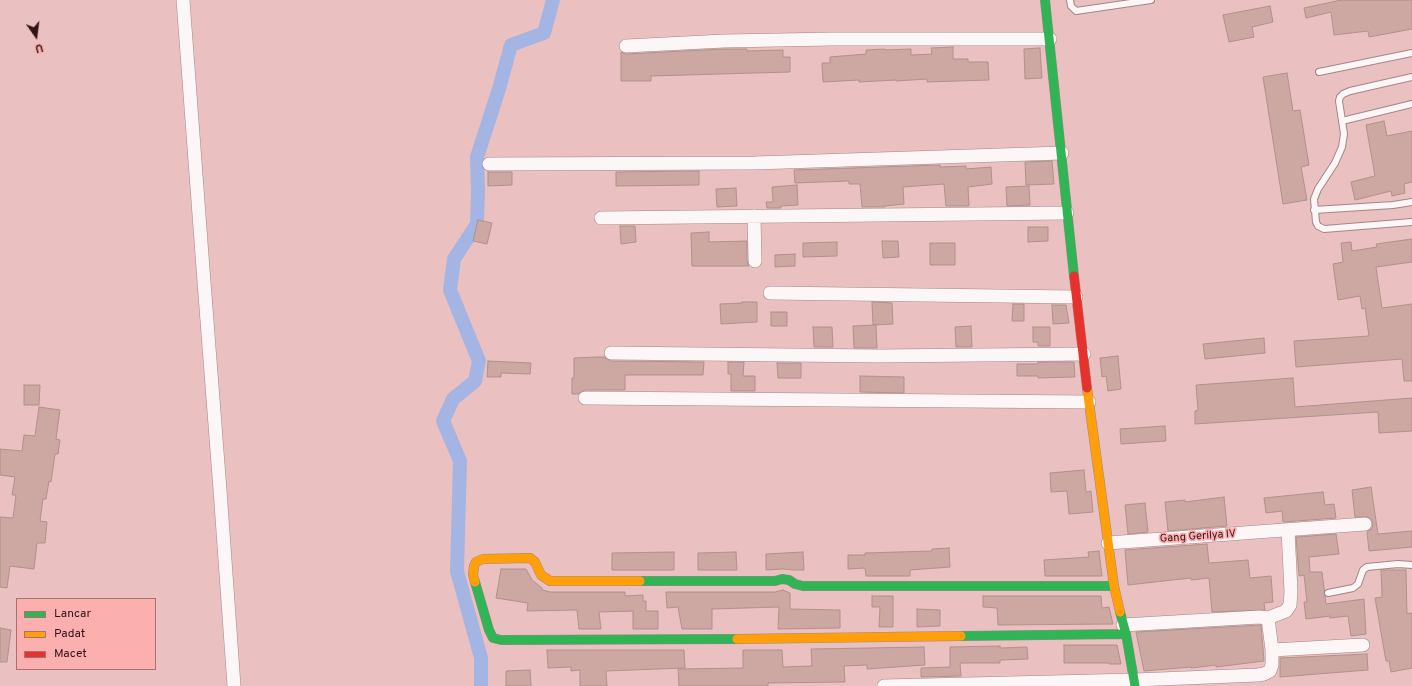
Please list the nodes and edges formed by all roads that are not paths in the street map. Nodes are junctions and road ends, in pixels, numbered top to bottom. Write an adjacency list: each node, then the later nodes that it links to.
1 (183, 0): 38 (street)
2 (1045, 0): 5 (street)
3 (1070, 0): 4 (lane)
4 (1151, 0)
5 (1050, 39): 6 (street); 12 (street)
6 (626, 46)
7 (1412, 53): 8 (lane)
8 (1319, 72)
9 (1412, 78): 11 (lane)
10 (1412, 104): 11 (lane)
11 (1342, 120): 15 (lane)
12 (1062, 154): 13 (street); 16 (street)
13 (489, 164)
14 (1412, 202): 15 (lane)
15 (1314, 210): 19 (lane)
16 (1068, 213): 17 (street); 22 (street)
17 (754, 216): 18 (street); 20 (street)
18 (601, 218)
19 (1412, 222)
20 (755, 261)
21 (770, 293): 22 (street)
22 (1076, 297): 24 (street)
23 (611, 353): 24 (street)
24 (1084, 354): 26 (street)
25 (585, 398): 26 (street)
26 (1089, 402): 29 (street)
27 (1366, 524): 28 (street, Gang Gerilya IV)
28 (1288, 530): 29 (street, Gang Gerilya IV); 33 (street)
29 (1108, 543): 31 (street)
30 (1412, 565): 32 (lane)
31 (1114, 586): 34 (street); 34 (street)
32 (1328, 593)
33 (1268, 618): 34 (street); 36 (street)
34 (1125, 630): 37 (street)
35 (1363, 645): 36 (street)
36 (1272, 650): 37 (street)
37 (1135, 683): 39 (street)
38 (234, 686)
39 (884, 686)

